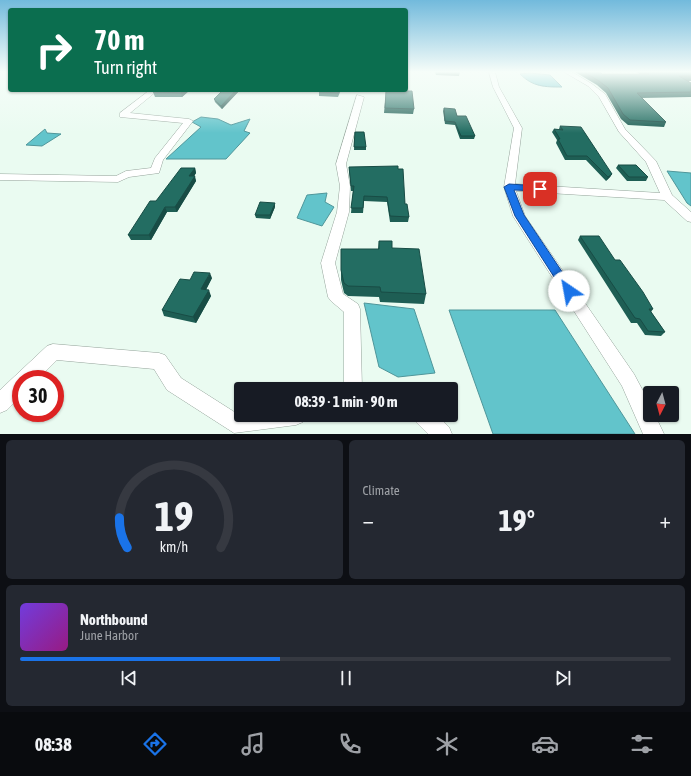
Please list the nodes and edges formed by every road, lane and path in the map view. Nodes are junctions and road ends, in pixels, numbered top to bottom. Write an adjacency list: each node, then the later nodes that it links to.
1 (151, 92): 5 (street)
2 (499, 92): 6 (street)
3 (598, 92): 7 (street)
4 (360, 97): 10 (street)
5 (0, 177)
6 (509, 187): 7 (street); 16 (street)
7 (667, 197): 8 (street)
8 (691, 218)
9 (34, 370): 13 (street)
10 (353, 382)
11 (12, 392): 12 (street)
12 (0, 403)
13 (242, 422)
14 (430, 422): 15 (street)
15 (442, 434)
16 (654, 434)

